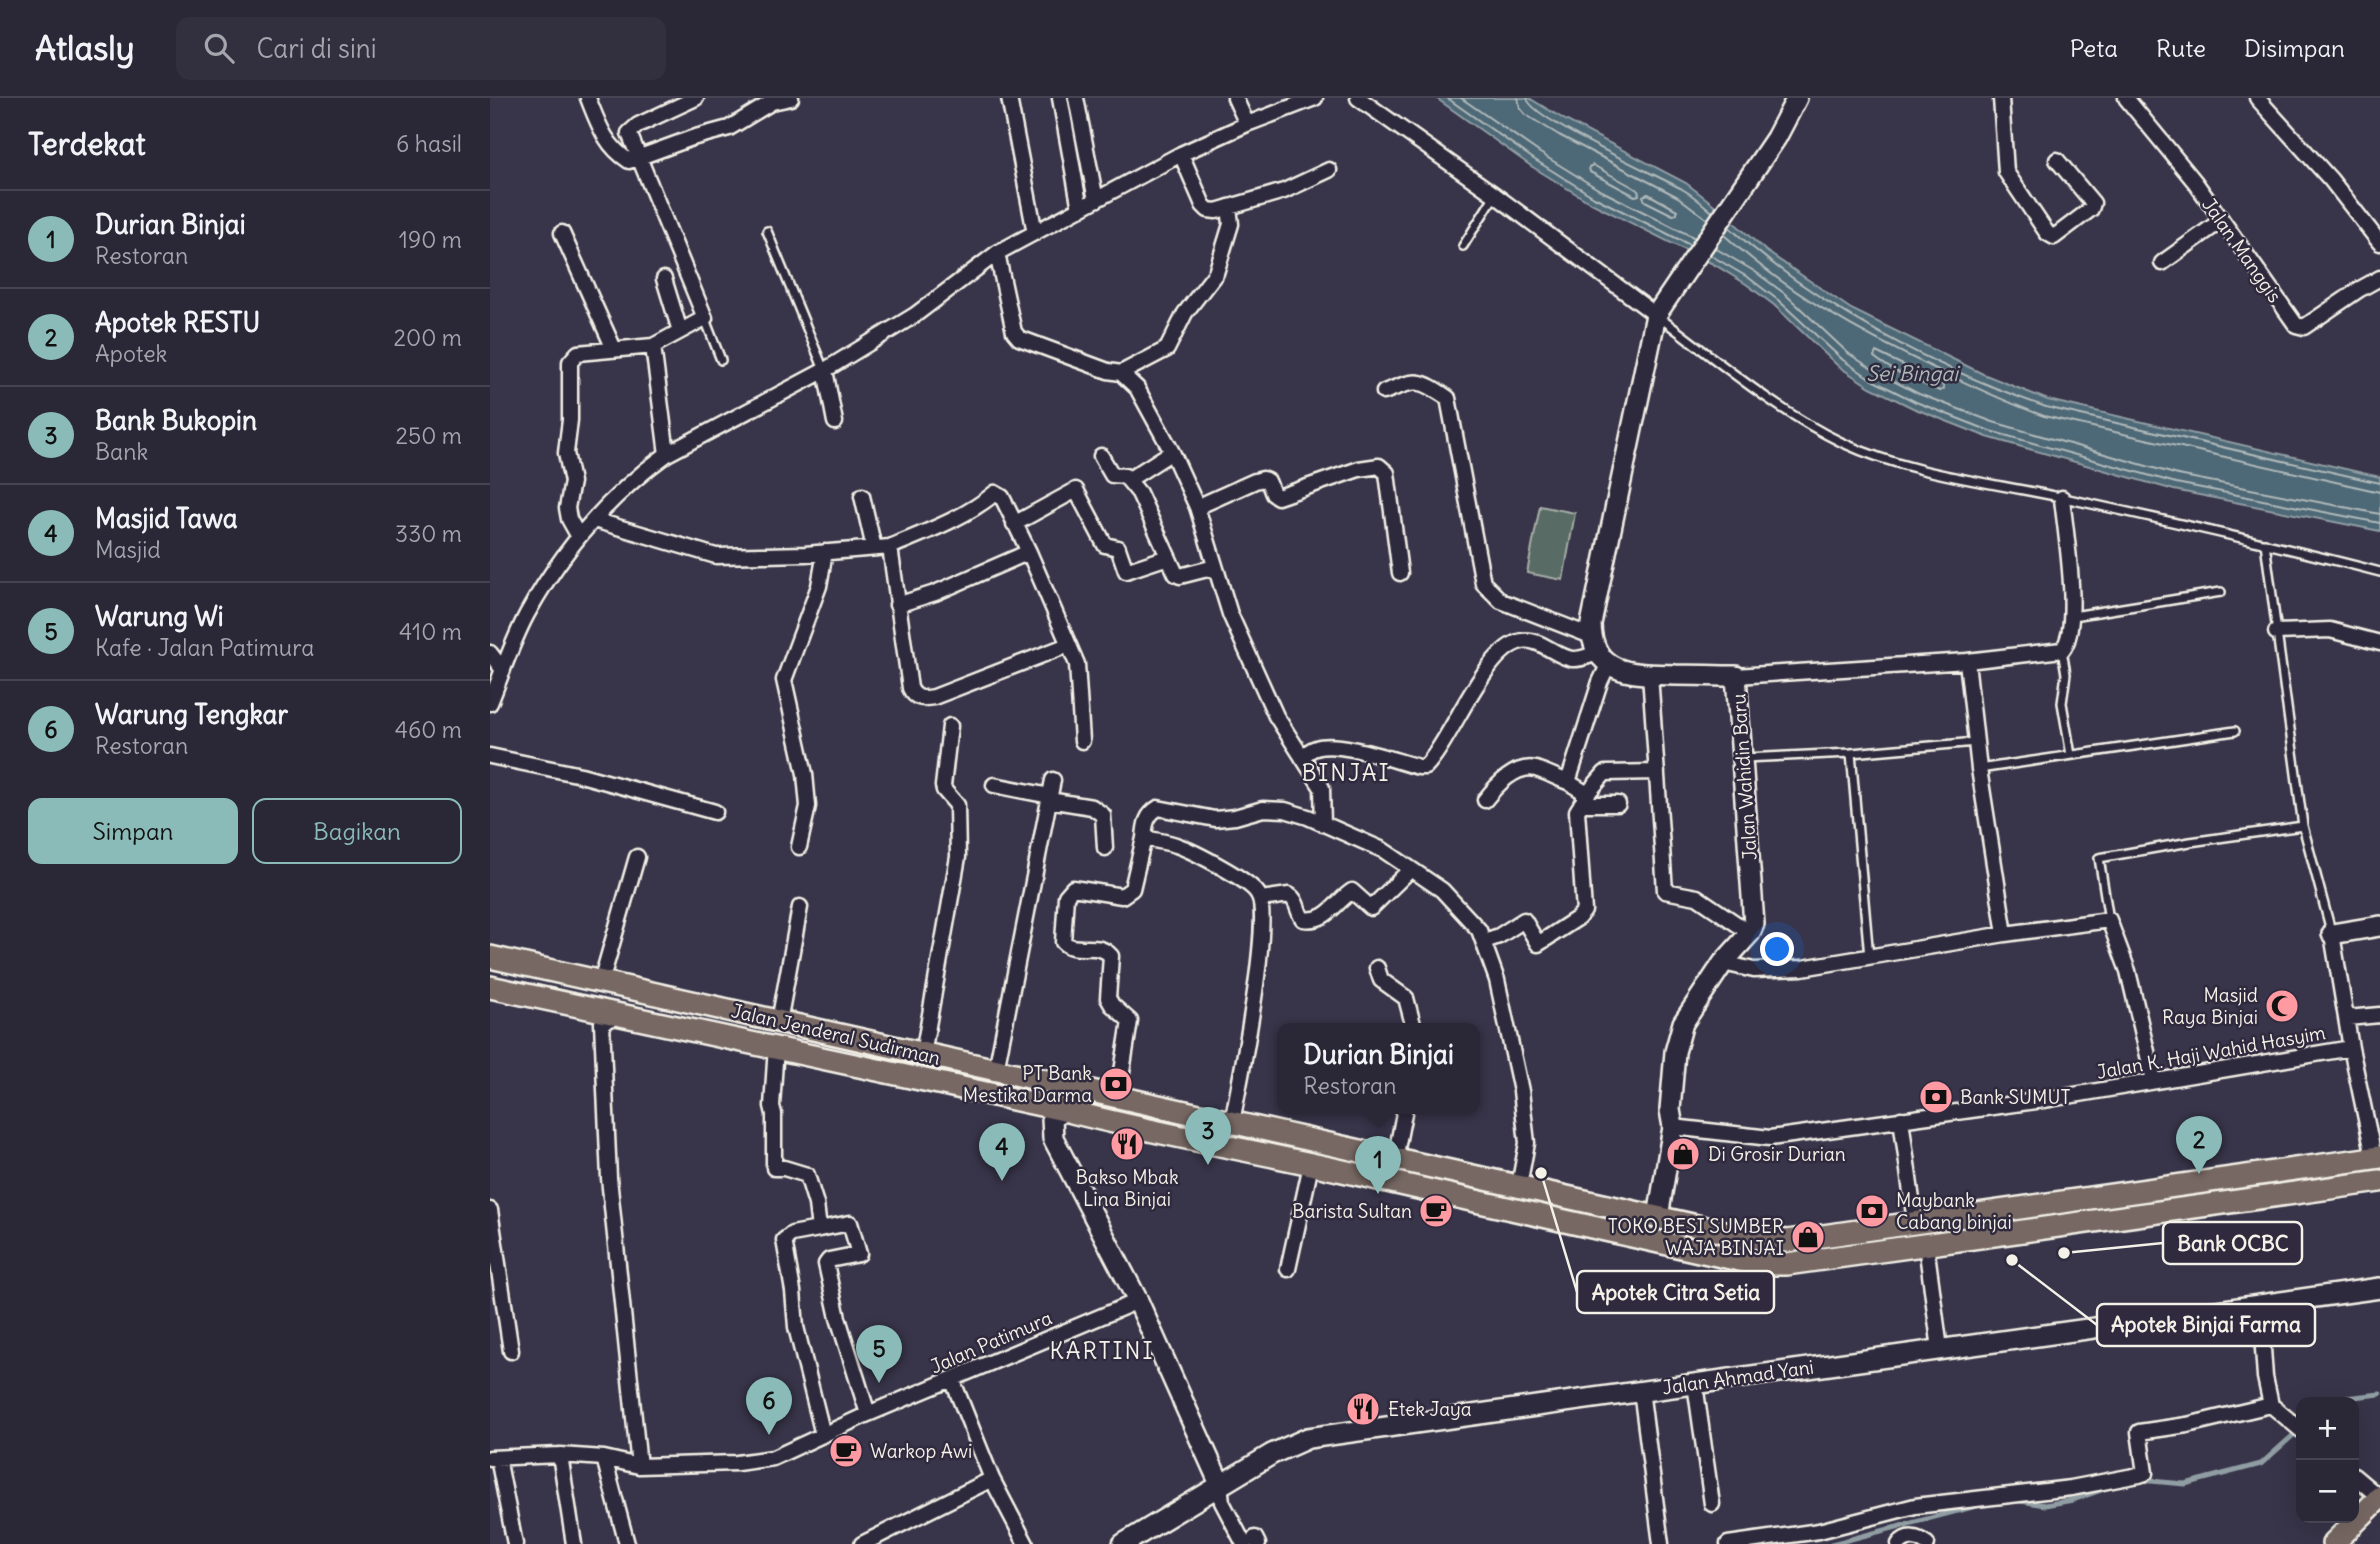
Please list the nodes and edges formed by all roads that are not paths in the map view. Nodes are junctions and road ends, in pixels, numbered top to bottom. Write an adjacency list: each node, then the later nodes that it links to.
1 (588, 98): 16 (street)
2 (696, 98): 16 (street)
3 (791, 98): 16 (street)
4 (1009, 98): 26 (street)
5 (1060, 98): 22 (street)
6 (1076, 98): 20 (street)
7 (1236, 98): 14 (street)
8 (1315, 98): 14 (street)
9 (1358, 98): 19 (street)
10 (1797, 98): 33 (street)
11 (2001, 98): 17 (street)
12 (2126, 98): 23 (street, Jalan Manggis)
13 (2257, 98): 27 (street)
14 (1247, 124): 15 (street)
15 (1181, 154): 20 (street); 21 (street)
16 (639, 158): 34 (street)
17 (2057, 160)
18 (1328, 170): 21 (street)
19 (1495, 195): 28 (lane); 33 (street)
20 (1096, 200): 22 (street)
21 (1229, 207): 40 (street)
22 (1080, 209): 26 (street)
23 (2222, 220): 30 (street); 31 (street, Jalan Manggis)
24 (767, 231): 39 (lane)
25 (562, 233): 37 (street)
26 (1035, 233): 29 (street)
27 (2380, 243)
28 (1463, 246)
29 (997, 253): 39 (street); 40 (street)
30 (2162, 263)
31 (2380, 278)
32 (664, 279): 35 (street)
33 (1662, 307): 48 (lane); 69 (street)
34 (705, 318): 35 (street); 38 (lane)
35 (680, 331): 36 (street)
36 (653, 346): 37 (street); 44 (street)
37 (614, 349): 52 (street)
38 (721, 360)
39 (825, 370): 42 (street); 44 (street)
40 (1121, 373): 43 (street)
41 (1384, 392): 69 (street)
42 (835, 422)
43 (1172, 452): 46 (street); 49 (street)
44 (667, 454): 50 (street)
45 (1101, 456): 46 (street)
46 (1128, 480): 58 (street)
47 (862, 496): 55 (street)
48 (2062, 498): 53 (lane); 64 (street)
49 (1197, 507): 59 (street); 61 (street)
50 (594, 520): 52 (street); 56 (street)
51 (1014, 524): 54 (street); 57 (street); 58 (street)
52 (579, 537): 72 (street)
53 (2265, 543): 60 (lane); 65 (lane)
54 (890, 547): 55 (street); 63 (street)
55 (874, 548): 56 (street)
56 (825, 552): 98 (street)
57 (1028, 552): 63 (street); 67 (street)
58 (1168, 557): 59 (street)
59 (1215, 566): 83 (street)
60 (2380, 572)
61 (1400, 573)
62 (2221, 592): 64 (lane)
63 (897, 605): 67 (street)
64 (2073, 616): 68 (street)
65 (2276, 632): 66 (street); 96 (lane)
66 (2380, 643)
67 (1068, 645): 78 (street)
68 (2062, 650): 71 (street); 81 (lane)
69 (1599, 651): 73 (street, Jalan Wahidin Baru); 83 (street); 88 (street)
70 (490, 653): 72 (street)
71 (1967, 661): 74 (street); 79 (street)
72 (503, 670): 75 (street)
73 (1650, 674): 74 (street, Jalan Wahidin Baru); 86 (street)
74 (1736, 676): 84 (street, Jalan Wahidin Baru)
75 (490, 703)
76 (950, 726): 125 (street)
77 (2235, 731): 81 (lane)
78 (1082, 741)
79 (1976, 742): 80 (lane); 85 (street)
80 (1851, 753): 84 (lane); 111 (lane)
81 (2071, 755): 85 (lane)
82 (490, 756): 94 (street)
83 (1302, 757): 95 (street)
84 (1743, 758): 106 (street, Jalan Wahidin Baru)
85 (1979, 769): 107 (street)
86 (1657, 772): 91 (street); 106 (street)
87 (1053, 780): 90 (street)
88 (1568, 782): 91 (street); 92 (street)
89 (994, 785): 90 (street)
90 (1050, 798): 99 (street); 126 (street)
91 (1583, 798): 93 (street); 109 (street)
92 (1485, 800)
93 (1618, 804)
94 (715, 812)
95 (1323, 824): 97 (street); 101 (street)
96 (2303, 826): 104 (lane); 108 (lane)
97 (1144, 838): 102 (street); 128 (street)
98 (799, 848)
99 (1105, 848)
100 (637, 857): 114 (street)
101 (1411, 869): 102 (street); 109 (street)
102 (1261, 899): 133 (street)
103 (800, 907): 120 (street)
104 (2109, 920): 107 (street); 127 (street)
105 (2380, 926): 108 (street)
106 (1750, 933): 112 (street)
107 (2005, 934): 111 (street)
108 (2332, 934): 119 (street, Jalan K. Haji Wahid Hasyim)
109 (1485, 941): 143 (street)
110 (490, 957): 114 (main road, Jalan Jenderal Sudirman)
111 (1869, 957): 112 (street)
112 (1723, 963): 134 (street)
113 (1377, 968): 121 (street)
114 (601, 982): 116 (main road, Jalan Jenderal Sudirman)
115 (490, 987): 117 (main road, Jalan Jenderal Sudirman)
116 (740, 1013): 120 (main road, Jalan Jenderal Sudirman); 122 (main road)
117 (620, 1014): 122 (main road, Jalan Jenderal Sudirman); 168 (street)
118 (2380, 1015): 119 (street)
119 (2347, 1018): 124 (street, Jalan K. Haji Wahid Hasyim)
120 (779, 1021): 125 (main road, Jalan Jenderal Sudirman)
121 (1413, 1023)
122 (737, 1039): 123 (main road, Jalan Jenderal Sudirman)
123 (776, 1047): 130 (main road, Jalan Jenderal Sudirman); 150 (street)
124 (2351, 1048): 127 (street, Jalan K. Haji Wahid Hasyim); 137 (street)
125 (923, 1054): 126 (main road, Jalan Jenderal Sudirman)
126 (996, 1070): 128 (main road, Jalan Jenderal Sudirman)
127 (2154, 1081): 132 (street, Jalan K. Haji Wahid Hasyim)
128 (1118, 1097): 129 (main road, Jalan Jenderal Sudirman)
129 (1149, 1104): 133 (main road, Jalan Jenderal Sudirman); 135 (main road)
130 (1064, 1110): 135 (main road, Jalan Jenderal Sudirman); 154 (street)
131 (1404, 1114): 138 (street)
132 (1901, 1119): 134 (street, Jalan K. Haji Wahid Hasyim); 149 (street)
133 (1232, 1122): 136 (main road, Jalan Jenderal Sudirman)
134 (1673, 1127): 147 (street)
135 (1144, 1130): 139 (main road, Jalan Jenderal Sudirman)
136 (1346, 1148): 138 (main road, Jalan Jenderal Sudirman); 140 (main road)
137 (2377, 1157): 144 (main road, Jalan Jenderal Sudirman)
138 (1395, 1159): 141 (main road, Jalan Jenderal Sudirman)
139 (1311, 1165): 140 (main road, Jalan Jenderal Sudirman); 152 (street)
140 (1340, 1170): 146 (main road, Jalan Jenderal Sudirman)
141 (1490, 1180): 143 (main road, Jalan Jenderal Sudirman); 146 (main road)
142 (2380, 1181): 148 (main road, Jalan Jenderal Sudirman)
143 (1519, 1186): 147 (main road, Jalan Jenderal Sudirman)
144 (2105, 1196): 148 (main road); 149 (main road, Jalan Jenderal Sudirman)
145 (490, 1210): 157 (street)
146 (1516, 1212): 151 (main road, Jalan Jenderal Sudirman)
147 (1658, 1217): 149 (main road, Jalan Jenderal Sudirman)
148 (2108, 1219): 151 (main road, Jalan Jenderal Sudirman)
149 (1915, 1222)
150 (819, 1229): 162 (street); 164 (street)
151 (1926, 1245): 156 (street)
152 (1288, 1269)
153 (2380, 1288): 155 (street, Jalan Ahmad Yani)
154 (1138, 1301): 158 (street, Jalan Patimura); 171 (street)
155 (2260, 1306): 156 (street, Jalan Ahmad Yani); 161 (street)
156 (1940, 1349): 159 (street, Jalan Ahmad Yani)
157 (511, 1351)
158 (952, 1379): 162 (street, Jalan Patimura); 169 (street)
159 (1695, 1384): 160 (street, Jalan Ahmad Yani); 173 (street)
160 (1641, 1390): 171 (street, Jalan Ahmad Yani); 182 (street)
161 (2271, 1405): 163 (street); 183 (street)
162 (868, 1414): 164 (street, Jalan Patimura)
163 (2296, 1425)
164 (823, 1435): 168 (street, Jalan Patimura)
165 (560, 1455): 166 (street, Jalan Patimura); 167 (street, Jalan Patimura); 177 (street)
166 (494, 1458): 176 (street)
167 (604, 1458): 168 (street, Jalan Patimura); 178 (street)
168 (639, 1466)
169 (992, 1479): 179 (street); 180 (street)
170 (2359, 1480): 172 (street)
171 (1220, 1484): 174 (street); 181 (street, Jalan Ahmad Yani)
172 (2380, 1497): 185 (main road)
173 (1712, 1504)
174 (1252, 1542)
175 (1924, 1542): 184 (street)
176 (515, 1544)
177 (573, 1544)
178 (627, 1544)
179 (862, 1544)
180 (1026, 1544)
181 (1123, 1544)
182 (1661, 1544)
183 (1728, 1544)
184 (1899, 1544)
185 (2333, 1544)

